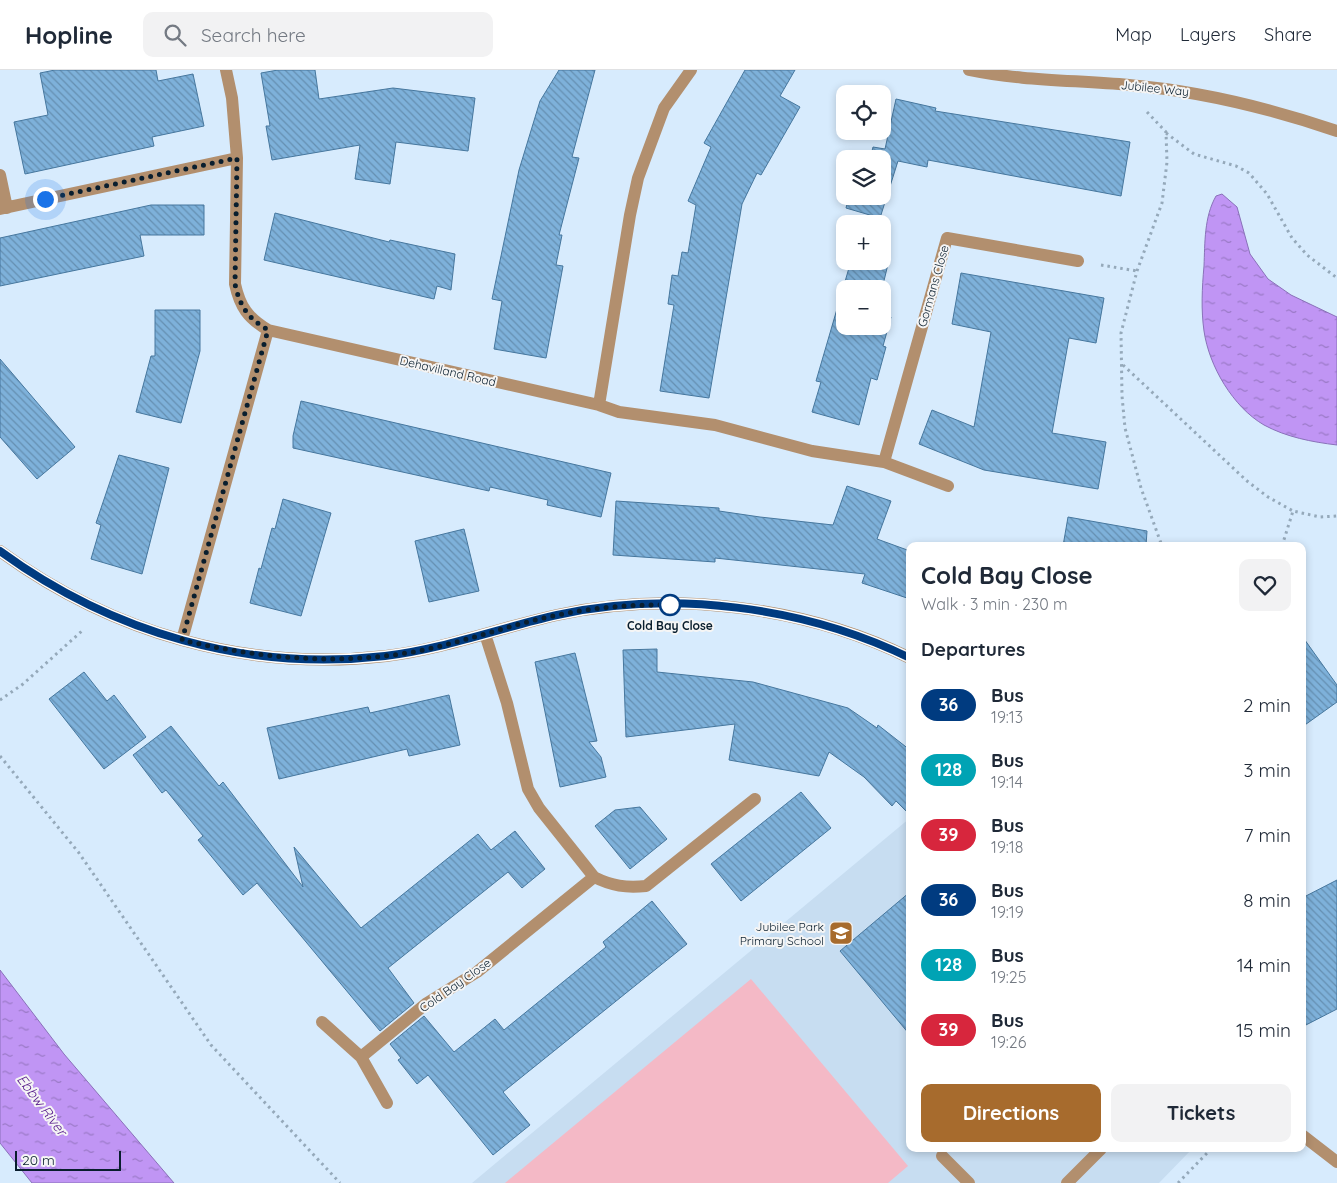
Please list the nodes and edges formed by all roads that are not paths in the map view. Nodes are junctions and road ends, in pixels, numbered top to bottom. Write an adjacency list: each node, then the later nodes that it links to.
1 (226, 70): 5 (street)
2 (691, 70): 10 (street)
3 (969, 70): 4 (street, Jubilee Way)
4 (1337, 131)
5 (237, 158): 7 (street); 9 (street)
6 (0, 175): 7 (street)
7 (3, 208)
8 (1078, 261): 11 (street, Gormans Close)
9 (268, 330): 10 (street, Dehavilland Road); 15 (street)
10 (599, 405): 11 (street)
11 (884, 462): 12 (street)
12 (948, 486)
13 (0, 551): 15 (street)
14 (485, 634): 15 (street); 16 (street); 18 (street)
15 (182, 640)
16 (906, 656)
17 (755, 799): 18 (street)
18 (594, 877): 20 (street, Cold Bay Close)
19 (322, 1022): 20 (street)
20 (361, 1057): 21 (street)
21 (387, 1104)
22 (1306, 1138): 25 (street)
23 (1098, 1152): 27 (street)
24 (942, 1156): 26 (street)
25 (1337, 1162)
26 (969, 1183)
27 (1067, 1183)

